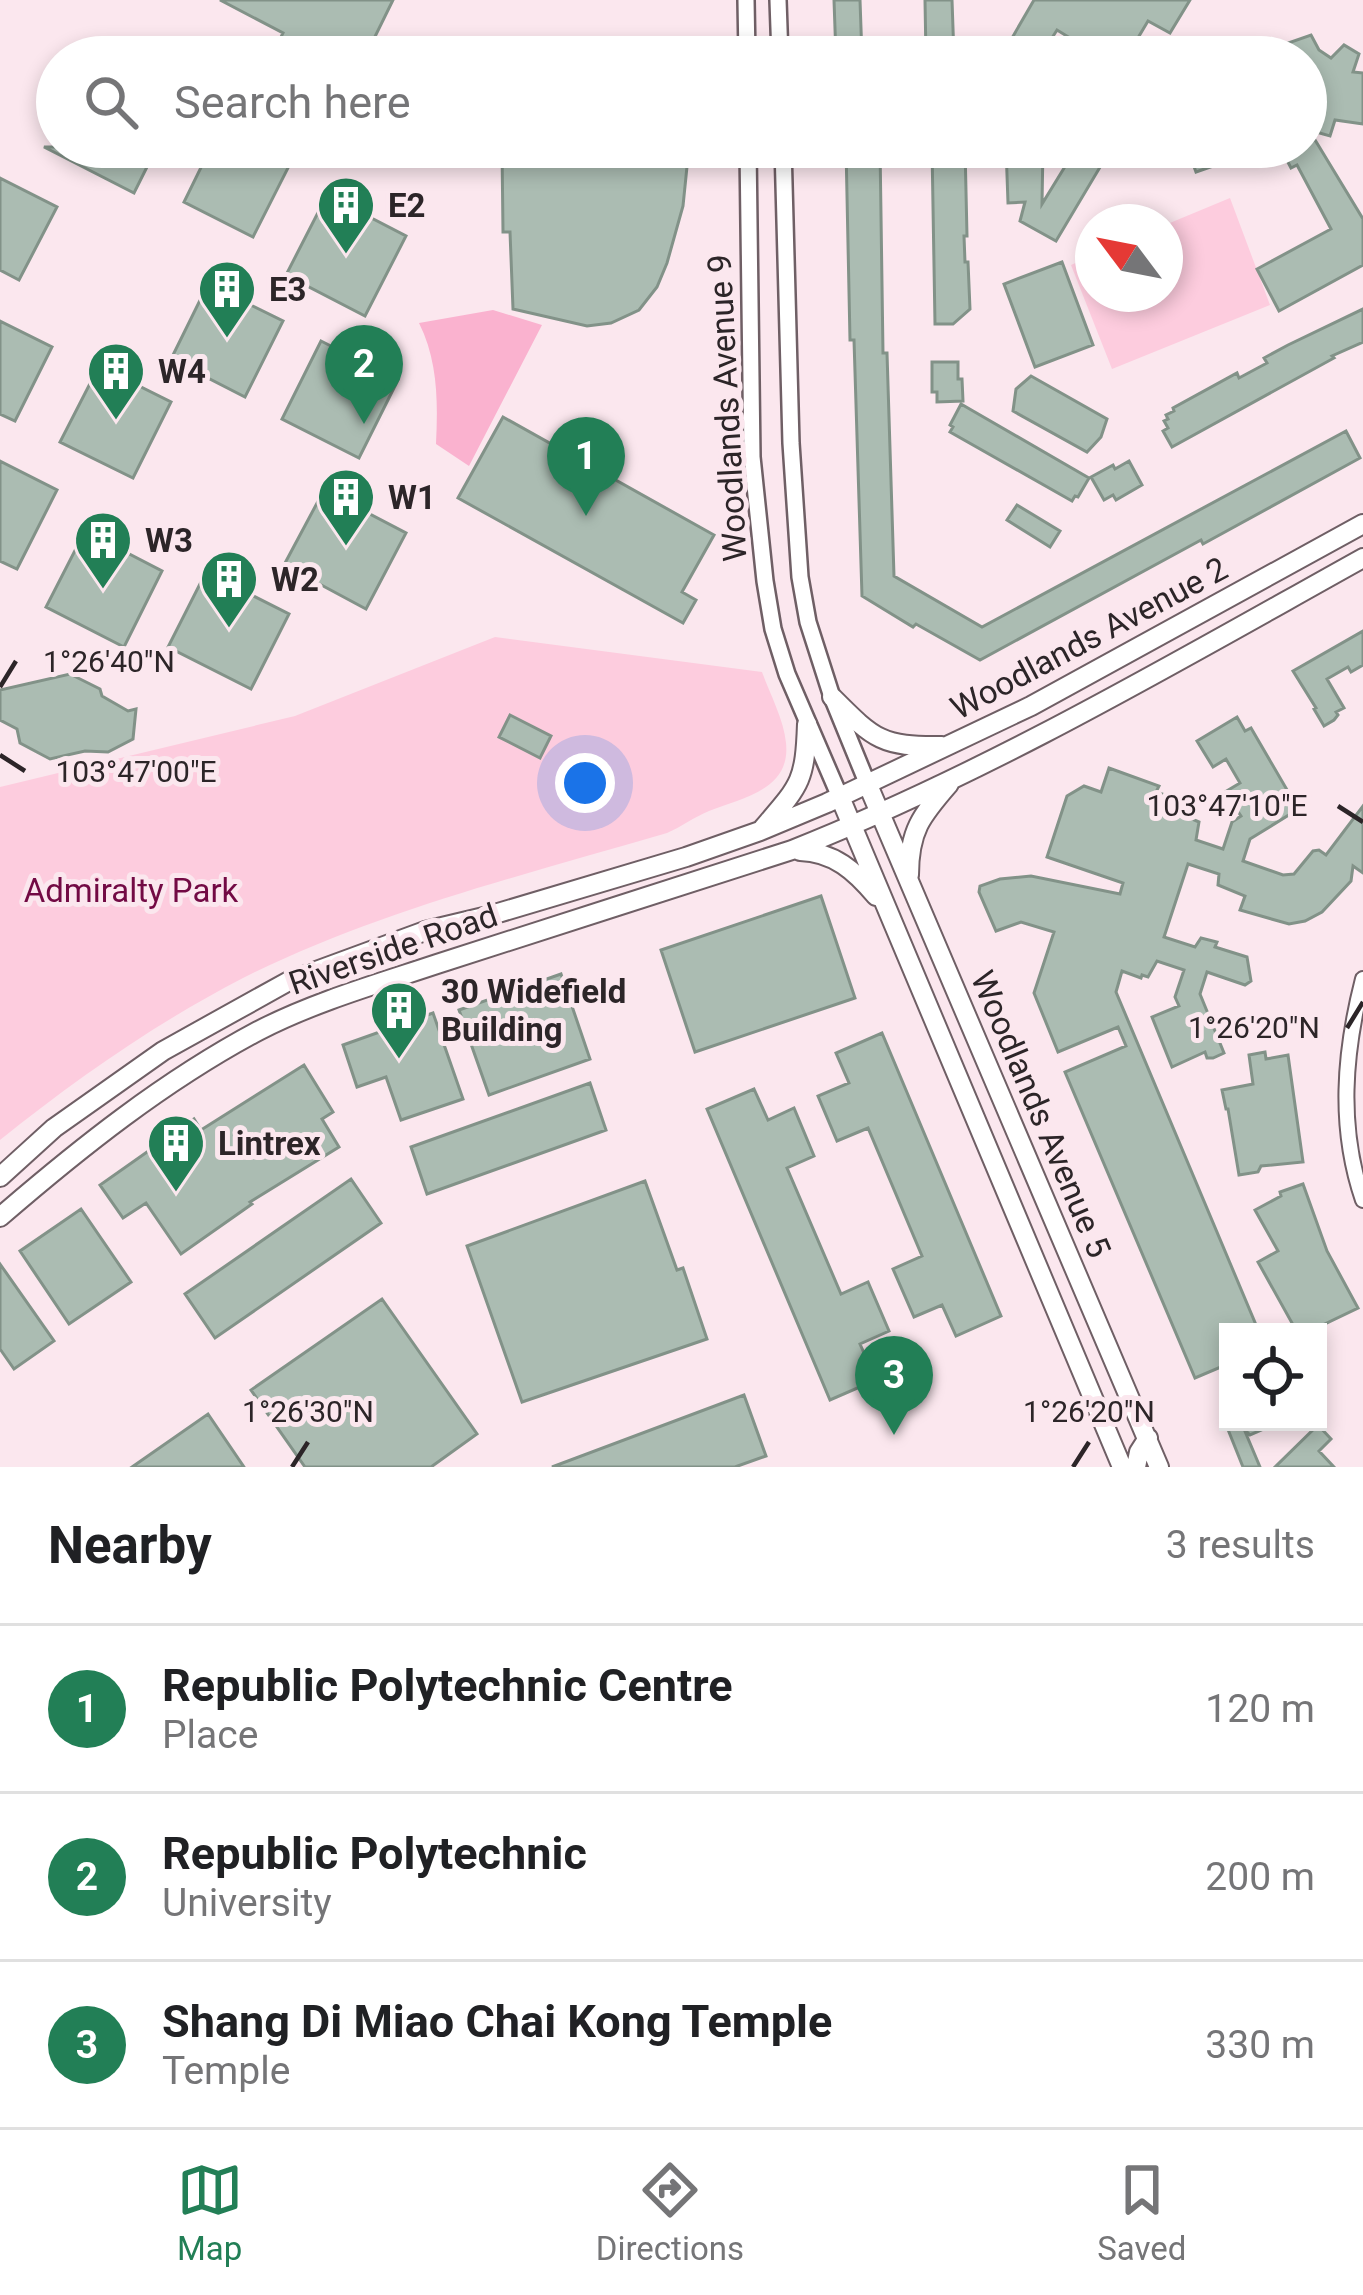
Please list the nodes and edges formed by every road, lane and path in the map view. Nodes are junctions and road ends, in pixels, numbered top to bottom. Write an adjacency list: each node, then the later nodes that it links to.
1 (746, 0): 3 (main road)
2 (778, 0): 4 (main road)
3 (747, 36)
4 (779, 36)
5 (748, 168): 10 (main road, Woodlands Avenue 9)
6 (784, 168): 9 (main road, Woodlands Avenue 9)
7 (1363, 524): 11 (main road, Woodlands Avenue 2)
8 (1363, 558): 12 (main road, Woodlands Avenue 2)
9 (832, 698): 11 (main road); 13 (main road, Woodlands Avenue 9)
10 (807, 724): 14 (main road, Woodlands Avenue 9); 17 (main road)
11 (950, 746): 13 (main road, Woodlands Avenue 2)
12 (956, 776): 15 (main road, Woodlands Avenue 2); 19 (main road)
13 (868, 784): 14 (main road, Woodlands Avenue 2); 15 (main road, Woodlands Avenue 5)
14 (840, 797): 16 (main road, Woodlands Avenue 5); 17 (main road, Riverside Road)
15 (880, 814): 16 (main road, Woodlands Avenue 2); 19 (main road, Woodlands Avenue 5)
16 (852, 826): 18 (main road, Riverside Road); 20 (main road, Woodlands Avenue 5)
17 (760, 832): 22 (main road, Riverside Road)
18 (792, 850): 20 (main road); 24 (main road, Riverside Road)
19 (909, 884): 25 (main road, Woodlands Avenue 5)
20 (887, 908): 26 (main road, Woodlands Avenue 5)
21 (1363, 979): 23 (street)
22 (0, 1177)
23 (1363, 1200)
24 (0, 1217)
25 (1148, 1438): 27 (main road); 28 (main road, Woodlands Avenue 5)
26 (1122, 1467)
27 (1136, 1467)
28 (1159, 1467)

